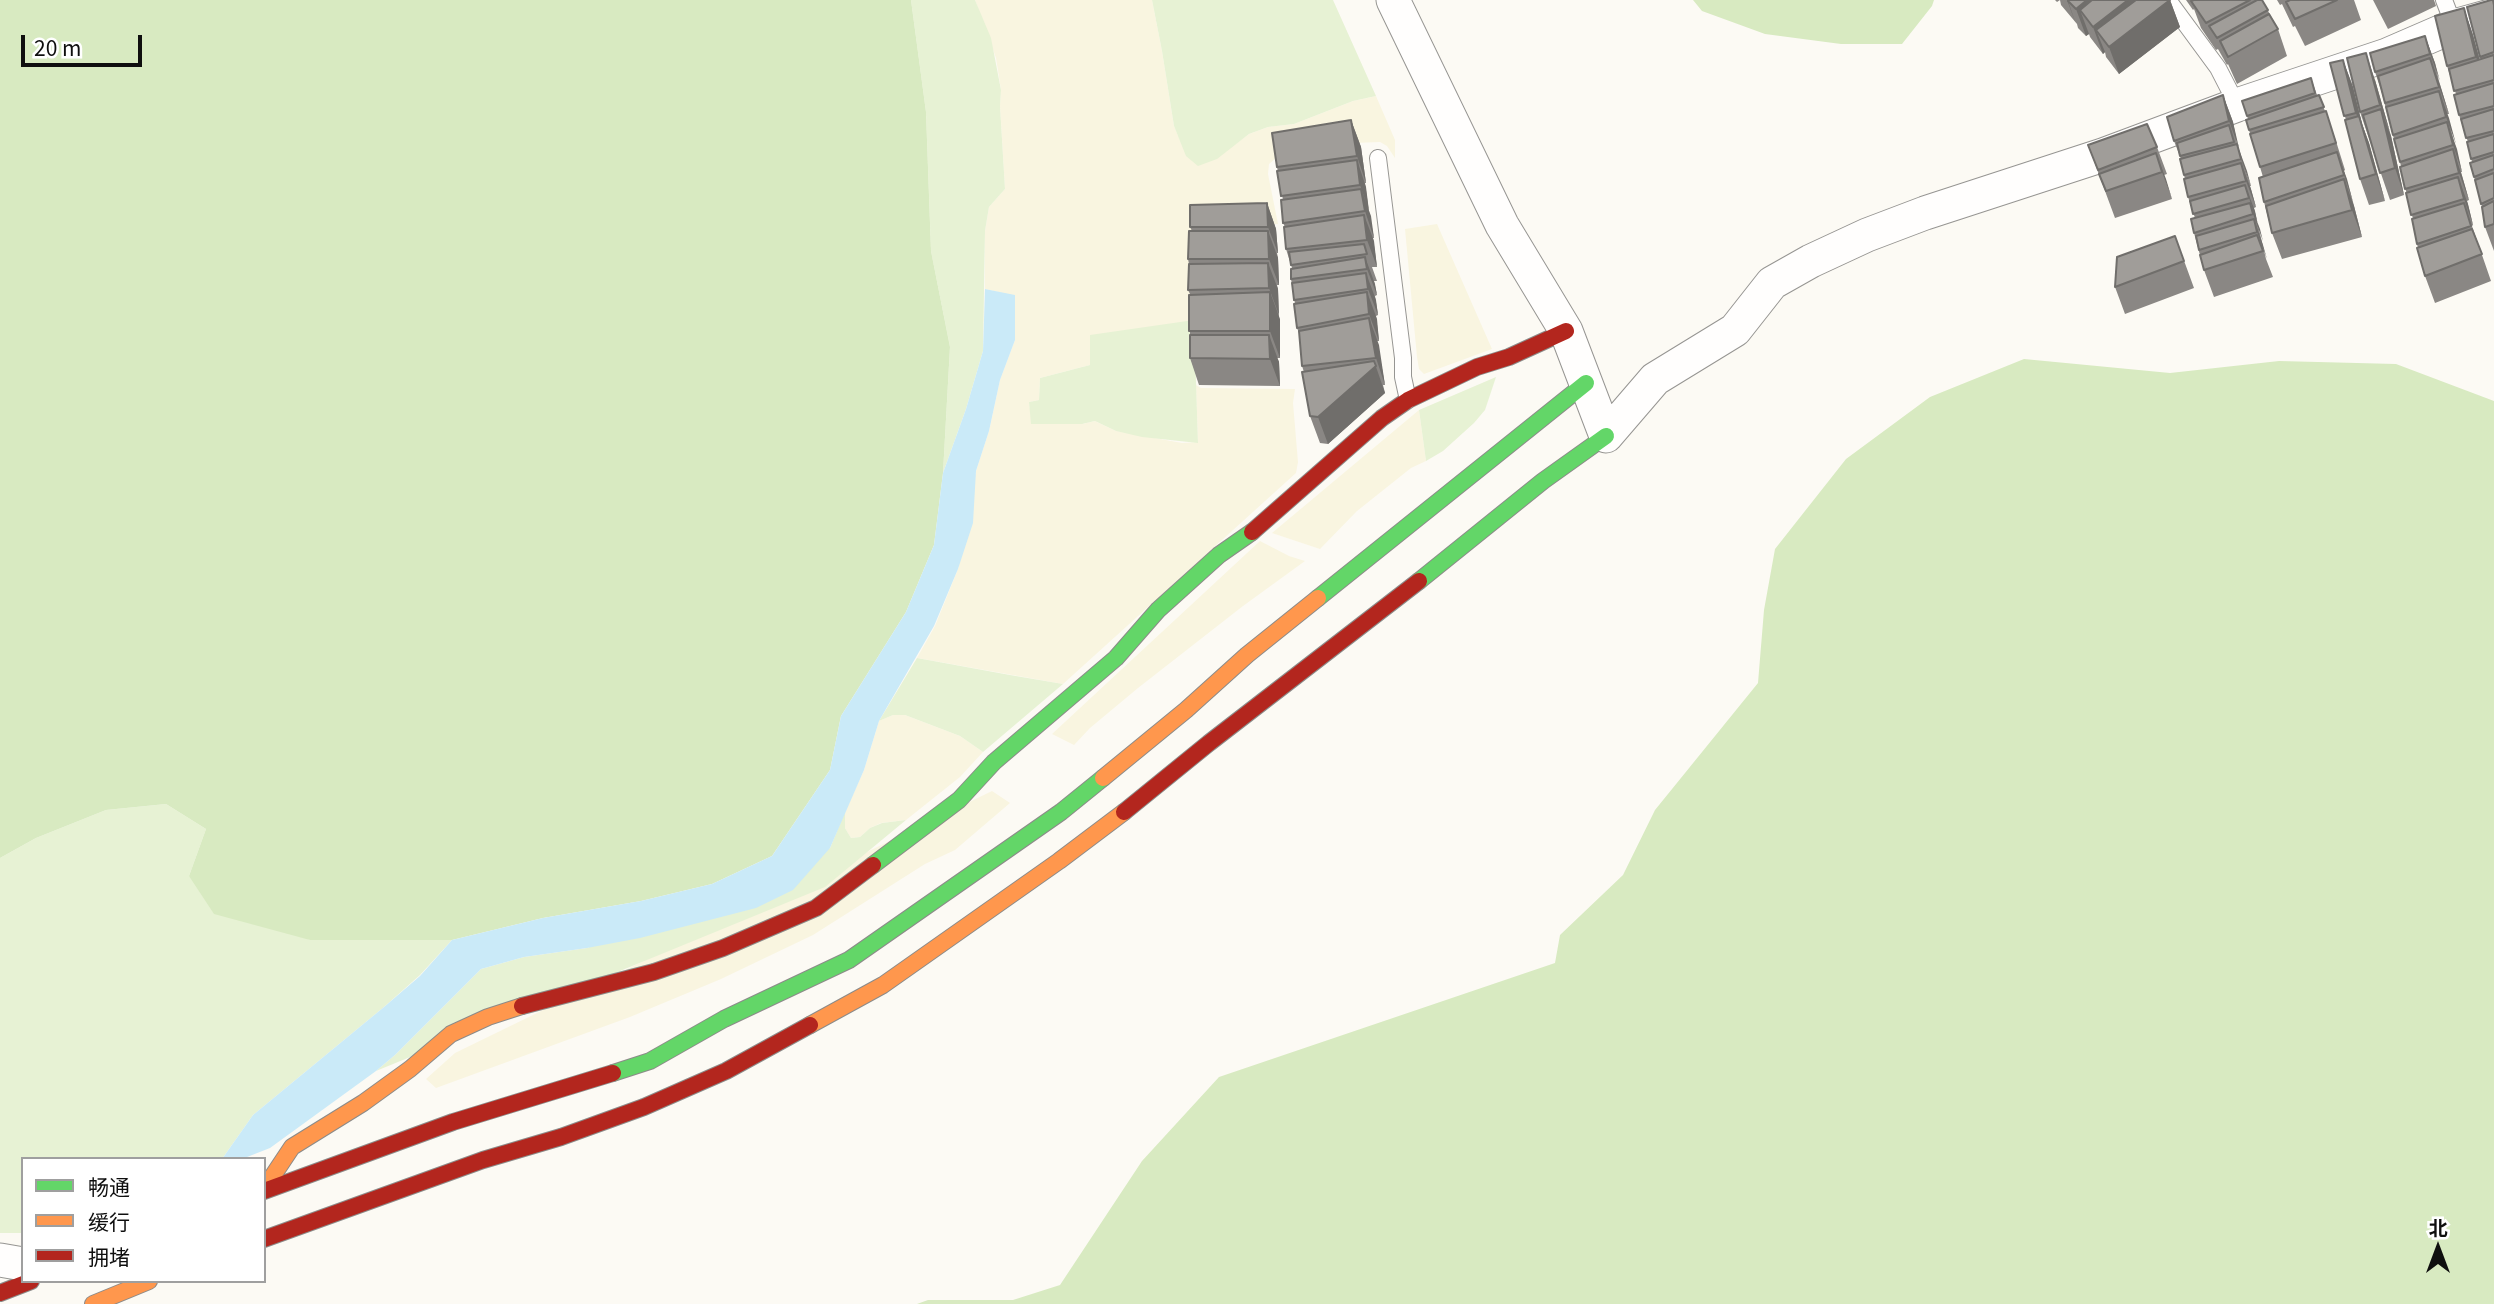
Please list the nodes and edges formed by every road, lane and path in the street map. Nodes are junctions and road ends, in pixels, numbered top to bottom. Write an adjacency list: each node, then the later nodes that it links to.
1 (1393, 0): 7 (street)
2 (2168, 0): 5 (lane)
3 (2449, 13): 4 (street); 5 (street)
4 (2494, 15)
5 (2238, 105): 10 (street)
6 (1378, 158): 9 (lane)
7 (1566, 331): 8 (street); 9 (street)
8 (1586, 383): 10 (street); 12 (street)
9 (1408, 400): 11 (street)
10 (1606, 436): 13 (street)
11 (266, 1187)
12 (266, 1189)
13 (266, 1238)
14 (0, 1261): 15 (street)
15 (21, 1264)
16 (26, 1283): 18 (street)
17 (144, 1283): 19 (street)
18 (0, 1293)
19 (93, 1304)

